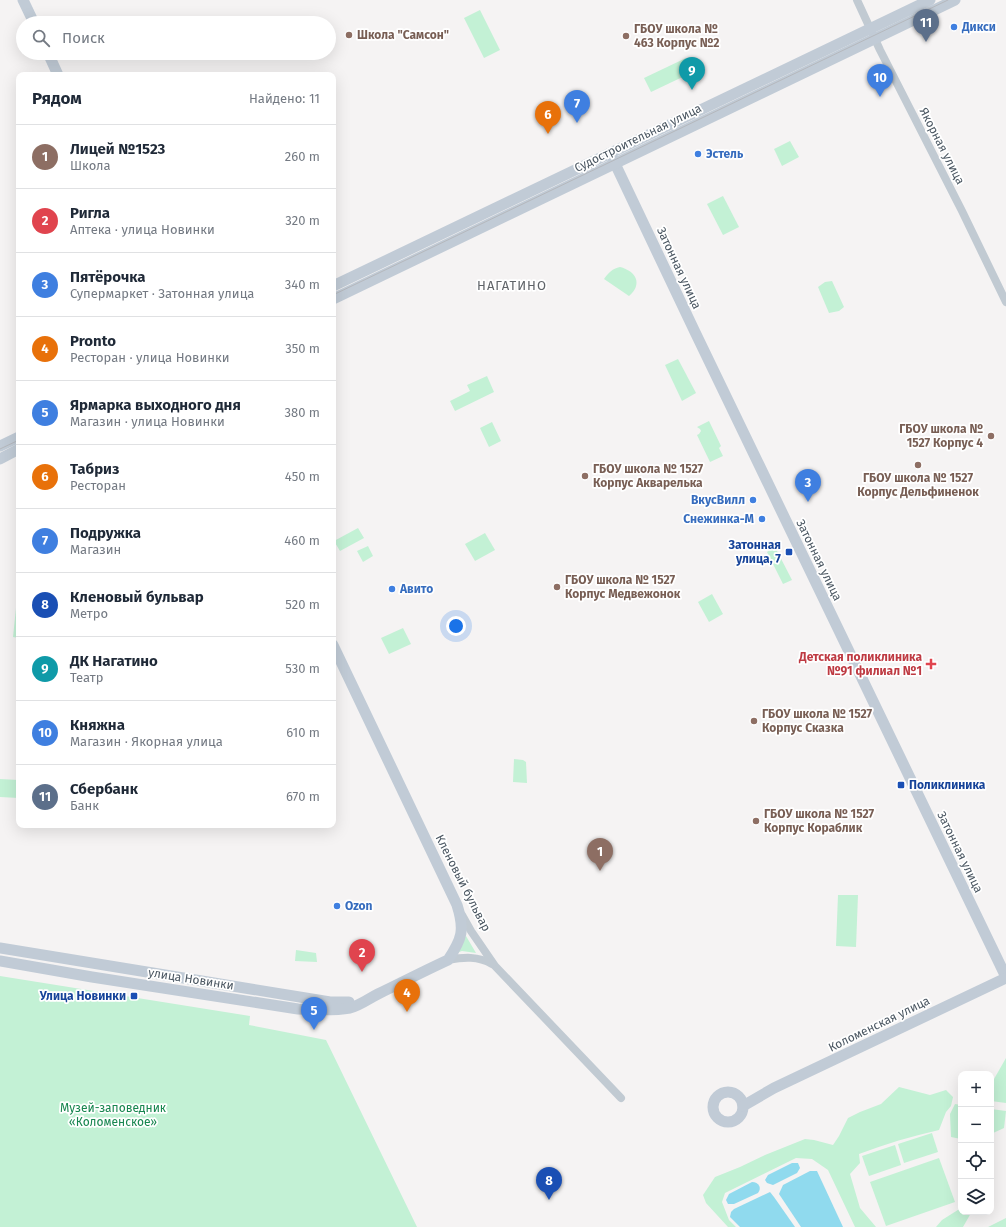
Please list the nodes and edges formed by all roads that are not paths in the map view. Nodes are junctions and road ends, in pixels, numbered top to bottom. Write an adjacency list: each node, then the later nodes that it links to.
1 (23, 0): 5 (street)
2 (857, 0): 6 (street, Якорная улица)
3 (930, 0): 6 (street, Судостроительная улица)
4 (955, 0): 6 (street, Судостроительная улица)
5 (31, 16)
6 (872, 34): 9 (street, Судостроительная улица); 12 (street, Якорная улица)
7 (51, 60): 8 (street)
8 (57, 72)
9 (613, 158): 10 (street, Судостроительная улица); 11 (street, Судостроительная улица); 23 (street, Затонная улица)
10 (336, 285)
11 (336, 297)
12 (1006, 302)
13 (16, 438): 14 (street)
14 (0, 446)
15 (16, 451): 16 (street)
16 (0, 459)
17 (336, 651): 18 (street, Кленовый бульвар)
18 (457, 905): 20 (street); 22 (street, Кленовый бульвар)
19 (0, 948): 24 (street, улица Новинки)
20 (448, 960): 22 (street, улица Новинки); 25 (street, улица Новинки)
21 (0, 961): 26 (street, улица Новинки)
22 (495, 966): 29 (street, Кленовый бульвар)
23 (1006, 978): 27 (street, Коломенская улица)
24 (261, 991): 25 (street, улица Новинки); 26 (street)
25 (375, 996): 26 (street, улица Новинки)
26 (259, 1002)
27 (763, 1094): 28 (street, Коломенская улица); 30 (street, Коломенская улица)
28 (737, 1095): 30 (street); 30 (street, Коломенская улица)
29 (621, 1098)
30 (743, 1106)

